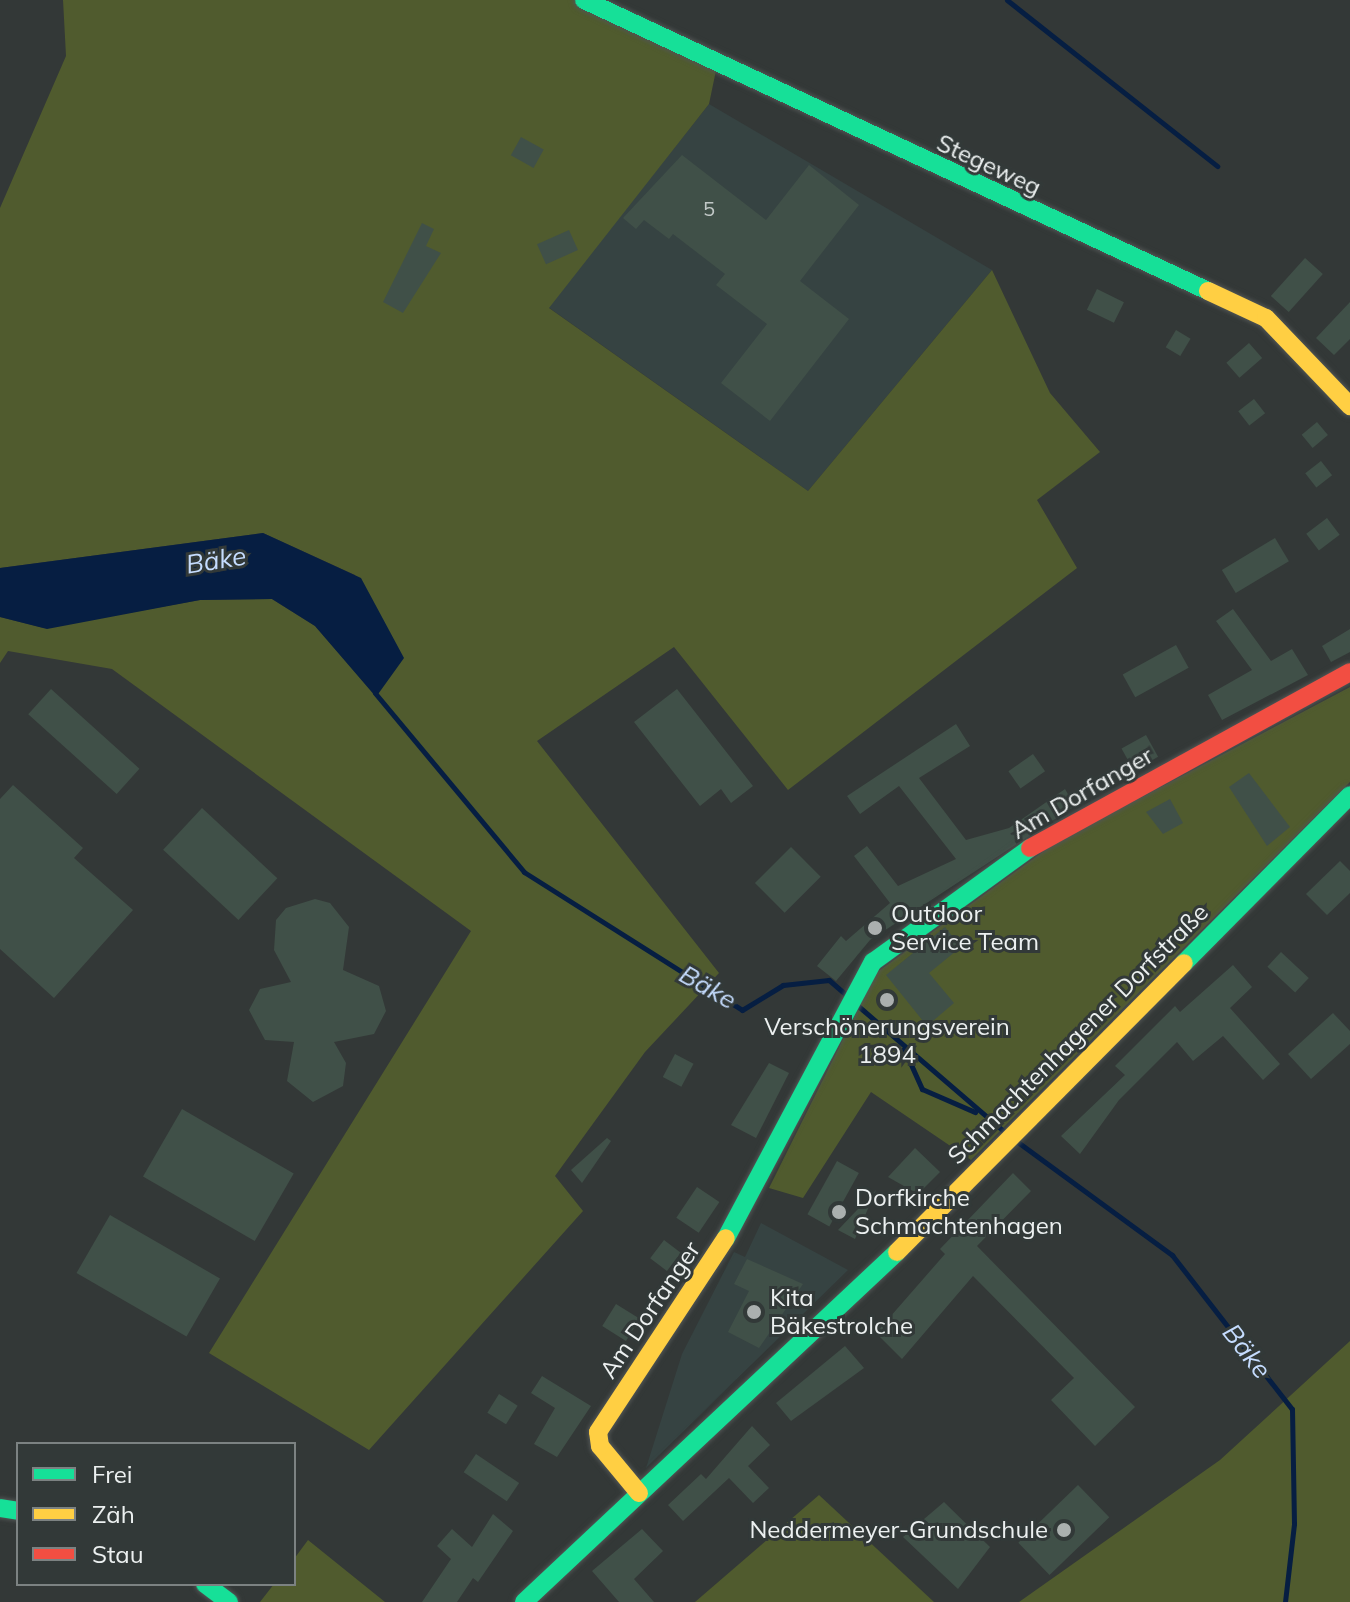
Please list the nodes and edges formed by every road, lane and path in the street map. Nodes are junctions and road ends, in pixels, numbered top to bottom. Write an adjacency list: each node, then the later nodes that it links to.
1 (584, 0): 2 (street, Stegeweg)
2 (1350, 406)
3 (1350, 672): 5 (street, Am Dorfanger)
4 (1350, 795): 5 (street, Schmachtenhagener Dorfstraße)
5 (639, 1493): 8 (street, Schmachtenhagener Dorfstraße)
6 (208, 1586): 7 (street)
7 (229, 1602)
8 (524, 1602)

